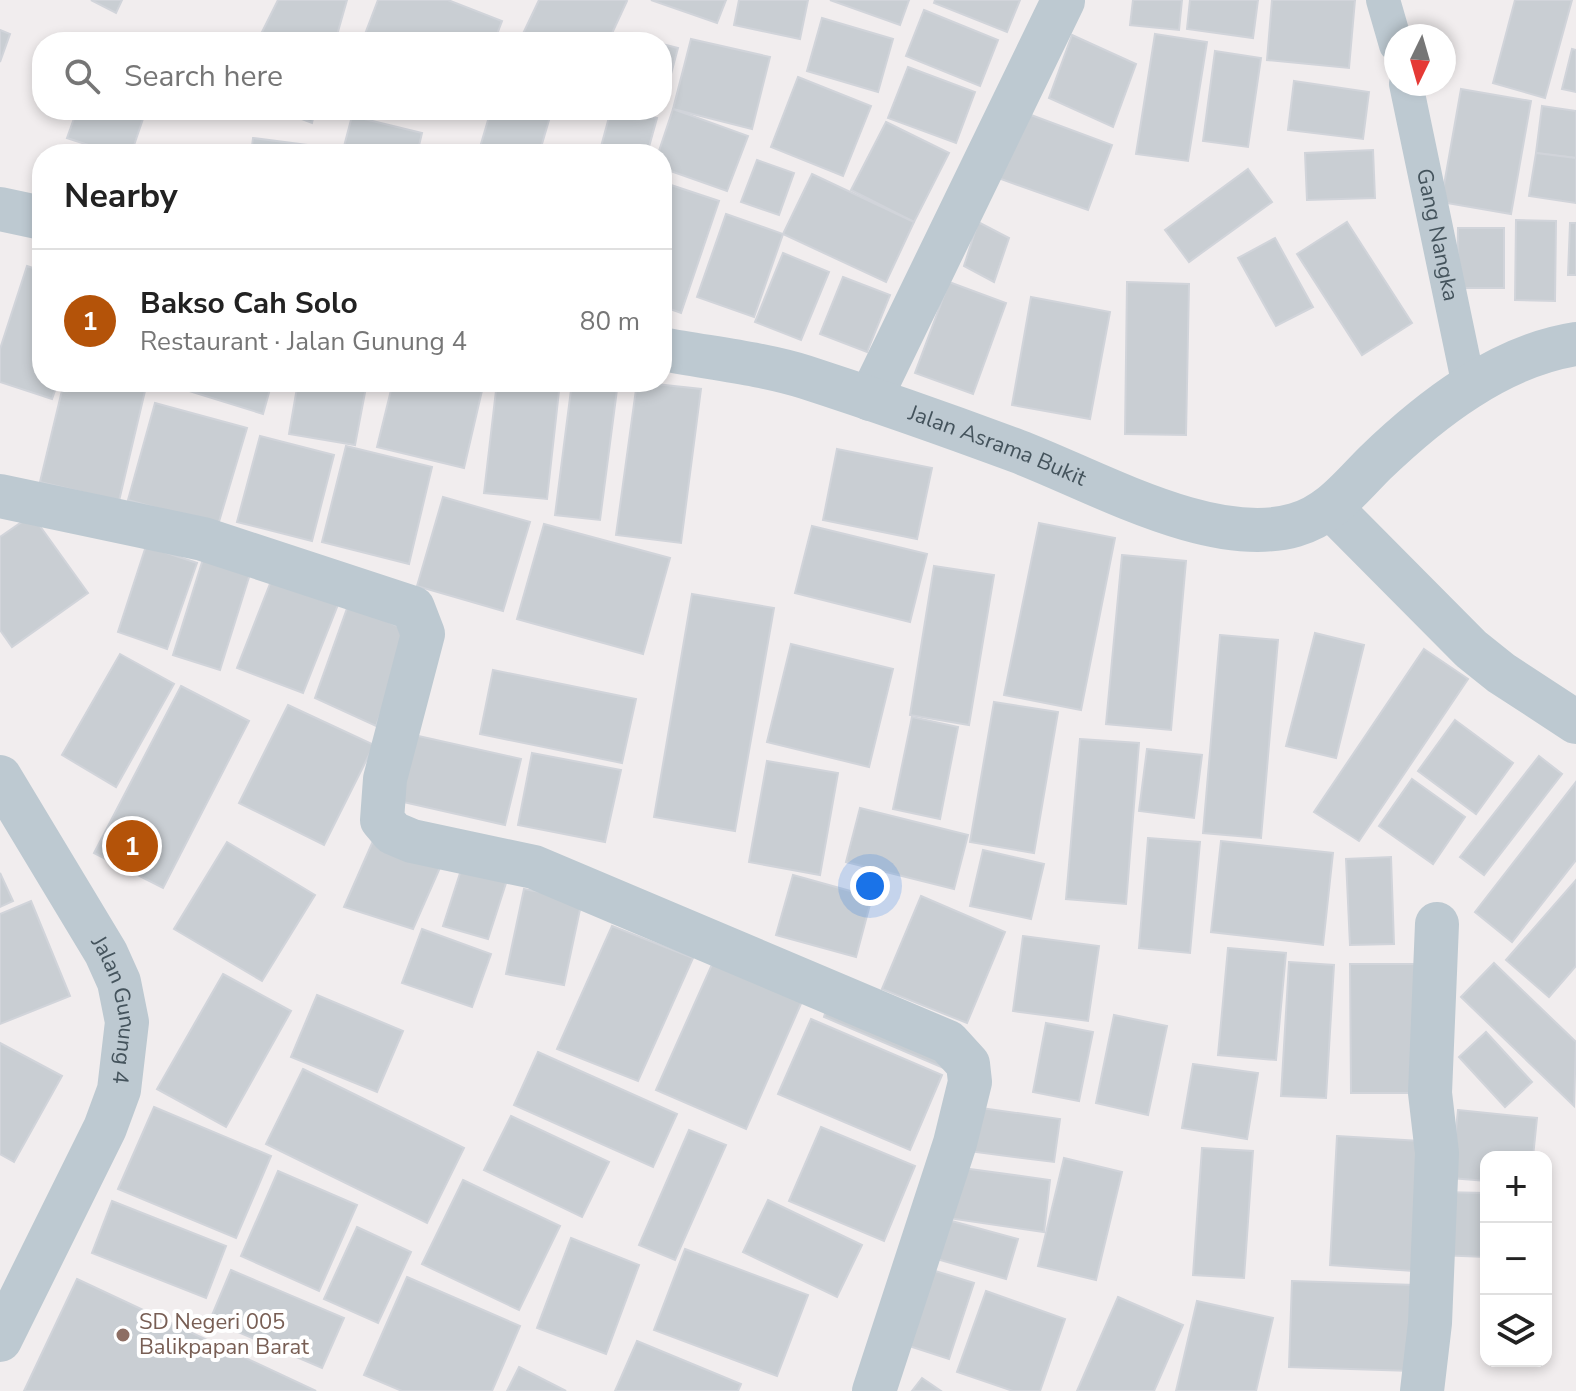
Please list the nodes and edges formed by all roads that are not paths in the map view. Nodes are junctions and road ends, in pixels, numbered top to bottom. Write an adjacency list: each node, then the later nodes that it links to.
1 (1383, 0): 3 (lane)
2 (1063, 1): 10 (street)
3 (1390, 24)
4 (1409, 96): 9 (lane, Gang Nangka)
5 (0, 209): 6 (street)
6 (32, 216)
7 (1576, 344): 9 (street, Jalan Asrama Bukit)
8 (672, 351): 10 (street, Jalan Asrama Bukit)
9 (1469, 386): 12 (street, Jalan Asrama Bukit)
10 (870, 399): 12 (street, Jalan Asrama Bukit)
11 (0, 496): 17 (street)
12 (1331, 508): 13 (street)
13 (1576, 722)
14 (0, 777): 16 (street, Jalan Gunung 4)
15 (1437, 924): 18 (street)
16 (0, 1340)
17 (874, 1391)
18 (1422, 1391)

